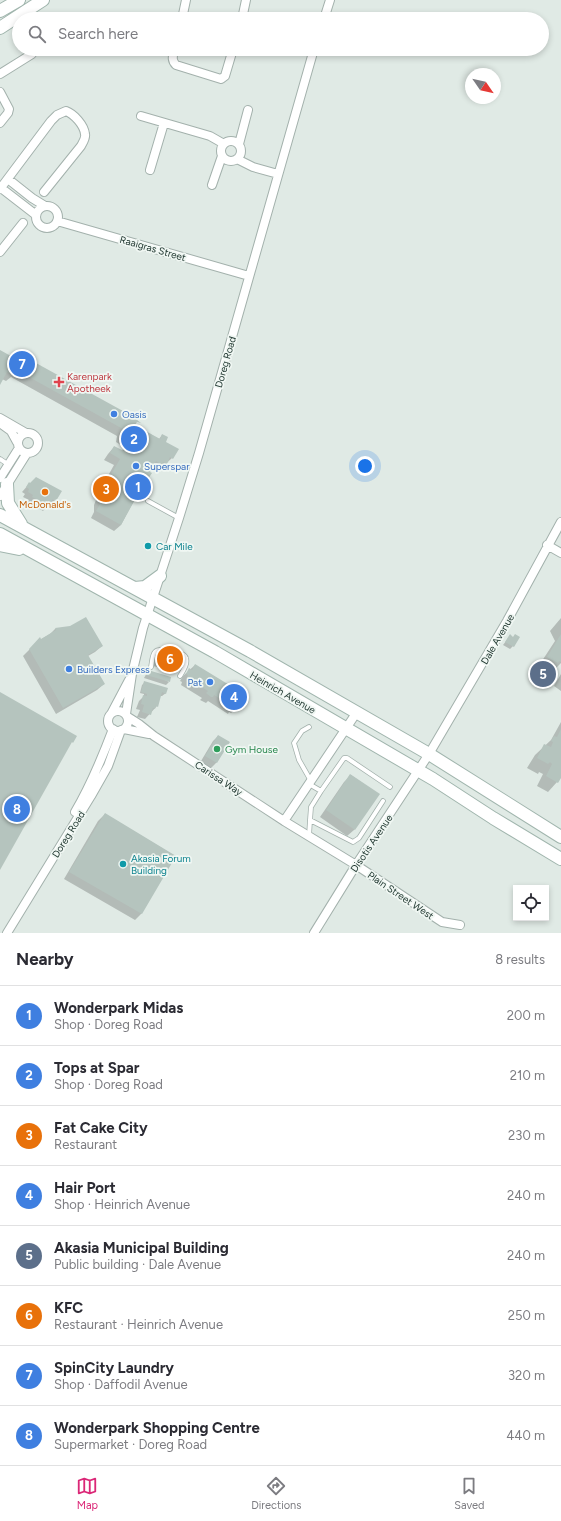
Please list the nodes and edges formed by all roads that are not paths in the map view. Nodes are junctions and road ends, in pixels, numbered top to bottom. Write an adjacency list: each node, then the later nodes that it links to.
1 (19, 0): 6 (street)
2 (42, 0): 7 (street)
3 (186, 0): 8 (street)
4 (246, 0): 9 (street)
5 (330, 0): 10 (street)
6 (0, 11)
7 (24, 12)
8 (183, 12)
9 (243, 12)
10 (326, 12)
11 (12, 20): 12 (street)
12 (0, 28)
13 (29, 56): 17 (street)
14 (172, 56): 15 (street)
15 (231, 56)
16 (310, 56): 28 (street, Doreg Road)
17 (0, 74)
18 (0, 92): 21 (street)
19 (248, 110): 24 (street)
20 (141, 116): 22 (street)
21 (0, 123)
22 (164, 123): 23 (street); 27 (street)
23 (224, 144): 24 (street); 25 (street)
24 (238, 144): 26 (street)
25 (222, 156): 26 (street); 30 (street)
26 (237, 159): 28 (street)
27 (150, 170)
28 (278, 174): 38 (street, Doreg Road)
29 (8, 179): 31 (street); 32 (street); 33 (street)
30 (212, 185)
31 (0, 189): 34 (street)
32 (44, 192)
33 (45, 206): 34 (street); 35 (street)
34 (36, 215): 35 (street, Raaigras Street)
35 (57, 221): 38 (street, Raaigras Street)
36 (23, 223): 37 (street)
37 (0, 252)
38 (250, 276): 50 (street, Doreg Road)
39 (0, 418): 41 (street)
40 (0, 424): 42 (street)
41 (26, 433): 42 (street); 43 (street)
42 (18, 445): 43 (street); 45 (street)
43 (27, 453): 46 (street)
44 (0, 459): 45 (lane)
45 (9, 464): 46 (street)
46 (4, 481): 47 (street); 52 (street)
47 (0, 496)
48 (148, 501): 50 (lane)
49 (0, 514): 52 (street, Heinrich Avenue)
50 (179, 518): 58 (street, Doreg Road)
51 (561, 522): 55 (street, Dale Avenue)
52 (24, 527): 59 (street, Heinrich Avenue)
53 (0, 534): 56 (street, Heinrich Avenue)
54 (0, 545): 56 (street)
55 (547, 545): 57 (street); 72 (street, Dale Avenue)
56 (32, 552): 61 (street, Heinrich Avenue)
57 (561, 553)
58 (160, 576): 59 (street); 60 (street, Doreg Road)
59 (135, 588): 60 (street, Heinrich Avenue)
60 (153, 597): 61 (street, Doreg Road); 65 (street, Heinrich Avenue)
61 (147, 615): 63 (street, Doreg Road); 69 (street, Heinrich Avenue)
62 (151, 667): 64 (lane)
63 (132, 674): 66 (street, Doreg Road); 67 (street, Doreg Road)
64 (180, 676)
65 (357, 712): 69 (street); 72 (street, Heinrich Avenue)
66 (111, 714): 67 (street); 70 (street, Doreg Road)
67 (127, 716): 70 (street, Doreg Road); 71 (street, Carissa Way)
68 (309, 727): 74 (lane)
69 (346, 728): 73 (street, Heinrich Avenue); 74 (street)
70 (119, 729): 71 (street, Carissa Way); 78 (street, Doreg Road)
71 (154, 736): 80 (street, Carissa Way)
72 (429, 754): 73 (street, Disotis Avenue); 82 (street, Heinrich Avenue)
73 (418, 771): 83 (street, Heinrich Avenue); 84 (street, Disotis Avenue)
74 (310, 782): 76 (lane); 80 (street)
75 (390, 788): 76 (lane)
76 (321, 791): 79 (lane)
77 (383, 801): 79 (lane)
78 (73, 820): 86 (street, Doreg Road); 87 (street, Doreg Road)
79 (310, 820): 81 (lane)
80 (284, 821): 81 (street, Plain Street West)
81 (309, 836): 84 (street, Plain Street West)
82 (561, 838)
83 (561, 859)
84 (356, 865): 85 (street, Plain Street West); 88 (street, Disotis Avenue)
85 (460, 925)
86 (2, 933)
87 (7, 933)
88 (314, 933)

